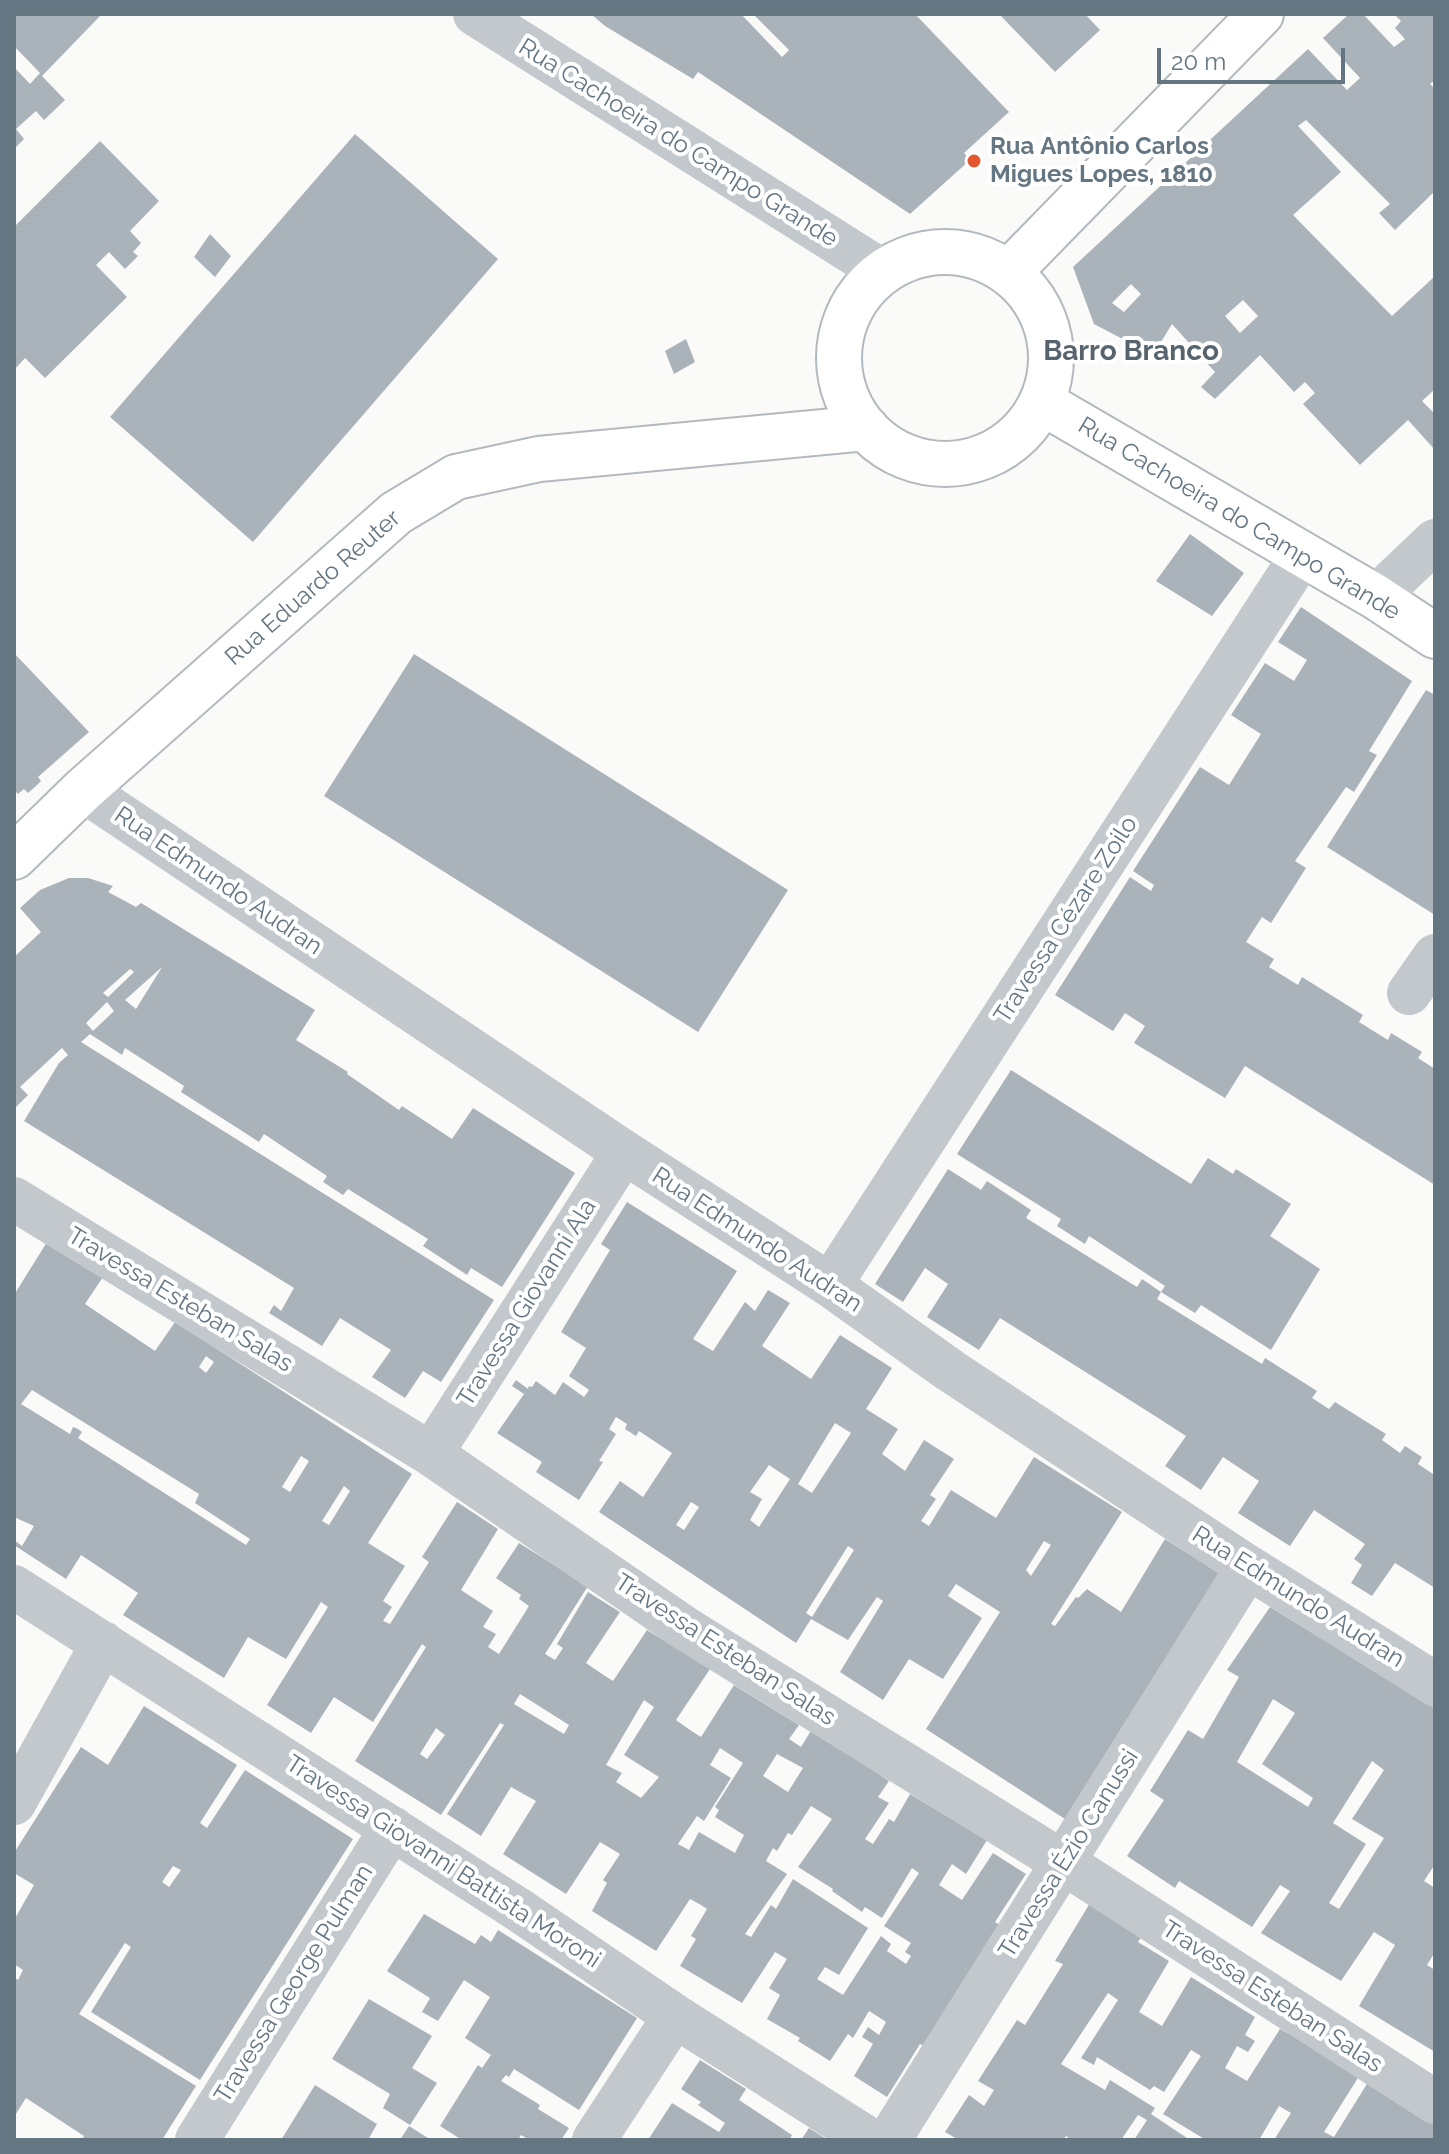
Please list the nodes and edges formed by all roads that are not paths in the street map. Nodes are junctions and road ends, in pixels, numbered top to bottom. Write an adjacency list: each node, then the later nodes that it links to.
1 (475, 14): 3 (street, Rua Cachoeira do Campo Grande)
2 (1261, 14): 4 (street)
3 (882, 271): 4 (street); 6 (street)
4 (1009, 272): 5 (street)
5 (1043, 403): 6 (street); 8 (street, Rua Cachoeira do Campo Grande)
6 (866, 428): 11 (street, Rua Eduardo Reuter)
7 (1435, 541): 9 (street)
8 (1302, 555): 9 (street, Rua Cachoeira do Campo Grande); 17 (street, Travessa Cézare Zoilo)
9 (1376, 597): 10 (street, Rua Cachoeira do Campo Grande)
10 (1435, 636)
11 (83, 790): 12 (street, Rua Eduardo Reuter); 15 (street, Rua Edmundo Audran)
12 (17, 847)
13 (1435, 956): 14 (street)
14 (1409, 993)
15 (624, 1152): 17 (street, Rua Edmundo Audran); 18 (street, Travessa Giovanni Ala)
16 (14, 1199): 18 (street, Travessa Esteban Salas)
17 (830, 1285): 19 (street, Rua Edmundo Audran)
18 (431, 1454): 25 (street, Travessa Esteban Salas)
19 (1248, 1567): 22 (street, Rua Edmundo Audran); 25 (street, Travessa Ézio Canussi)
20 (14, 1587): 21 (street, Travessa Giovanni Battista Moroni)
21 (103, 1643): 23 (street); 24 (street, Travessa Giovanni Battista Moroni)
22 (1435, 1684)
23 (14, 1803)
24 (392, 1828): 26 (street, Travessa Giovanni Battista Moroni); 28 (street, Travessa George Pulman)
25 (1064, 1863): 27 (street, Travessa Esteban Salas); 31 (street, Travessa Ézio Canussi)
26 (675, 2016): 29 (street); 30 (street, Travessa Giovanni Battista Moroni)
27 (1435, 2102)
28 (197, 2140)
29 (594, 2140)
30 (870, 2140)
31 (889, 2140)

